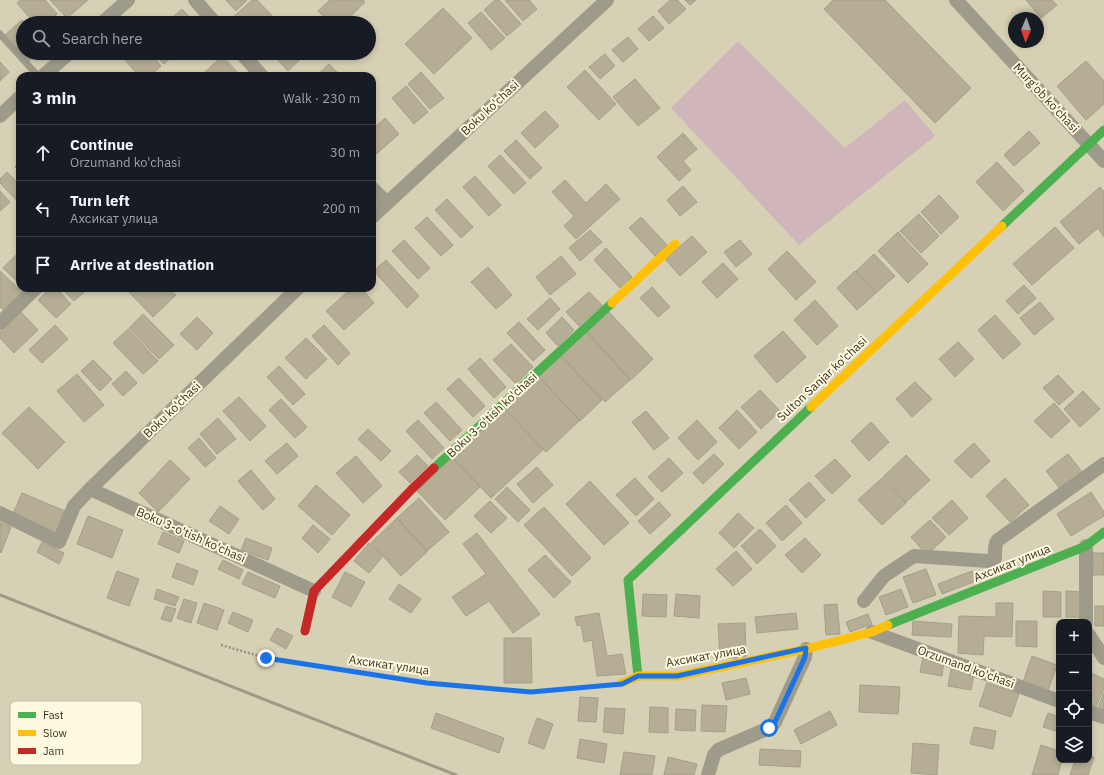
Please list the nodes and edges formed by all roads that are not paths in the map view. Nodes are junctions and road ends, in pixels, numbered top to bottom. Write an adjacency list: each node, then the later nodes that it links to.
1 (128, 0): 5 (street)
2 (194, 0): 6 (street)
3 (608, 0): 21 (street, Boku ko'chasi)
4 (956, 0): 18 (street, Murg'ob ko'chasi)
5 (110, 16)
6 (209, 16)
7 (0, 34): 8 (lane)
8 (16, 52)
9 (24, 60): 12 (lane)
10 (61, 60): 13 (street)
11 (246, 60): 14 (street)
12 (34, 72)
13 (48, 72)
14 (256, 72)
15 (16, 101): 16 (street)
16 (0, 116)
17 (1104, 130): 18 (street, Sulton Sanjar ko'chasi)
18 (1089, 144): 19 (street, Murg'ob ko'chasi); 40 (street, Sulton Sanjar ko'chasi)
19 (1104, 160)
20 (376, 192): 21 (street)
21 (387, 203): 22 (street, Boku ko'chasi)
22 (376, 213)
23 (675, 244): 32 (street, Boku 3-o'tish ko'chasi)
24 (32, 292): 26 (street)
25 (294, 292): 28 (street, Boku ko'chasi)
26 (0, 323)
27 (1104, 464): 33 (street)
28 (90, 489): 29 (street, Boku ko'chasi); 32 (street, Boku 3-o'tish ko'chasi)
29 (0, 513)
30 (1104, 532): 31 (street, Ахсикат улица)
31 (1086, 546): 34 (street); 36 (street, Ахсикат улица)
32 (314, 590): 35 (street)
33 (864, 601)
34 (1086, 619)
35 (305, 631)
36 (872, 632): 38 (street, Ахсикат улица); 42 (street, Orzumand ko'chasi)
37 (1092, 640): 39 (street)
38 (806, 648): 40 (street, Ахсикат улица); 45 (street)
39 (1104, 658)
40 (638, 676): 41 (street, Ахсикат улица)
41 (622, 684)
42 (1056, 700)
43 (1092, 713): 44 (street)
44 (1104, 717)
45 (708, 775)

